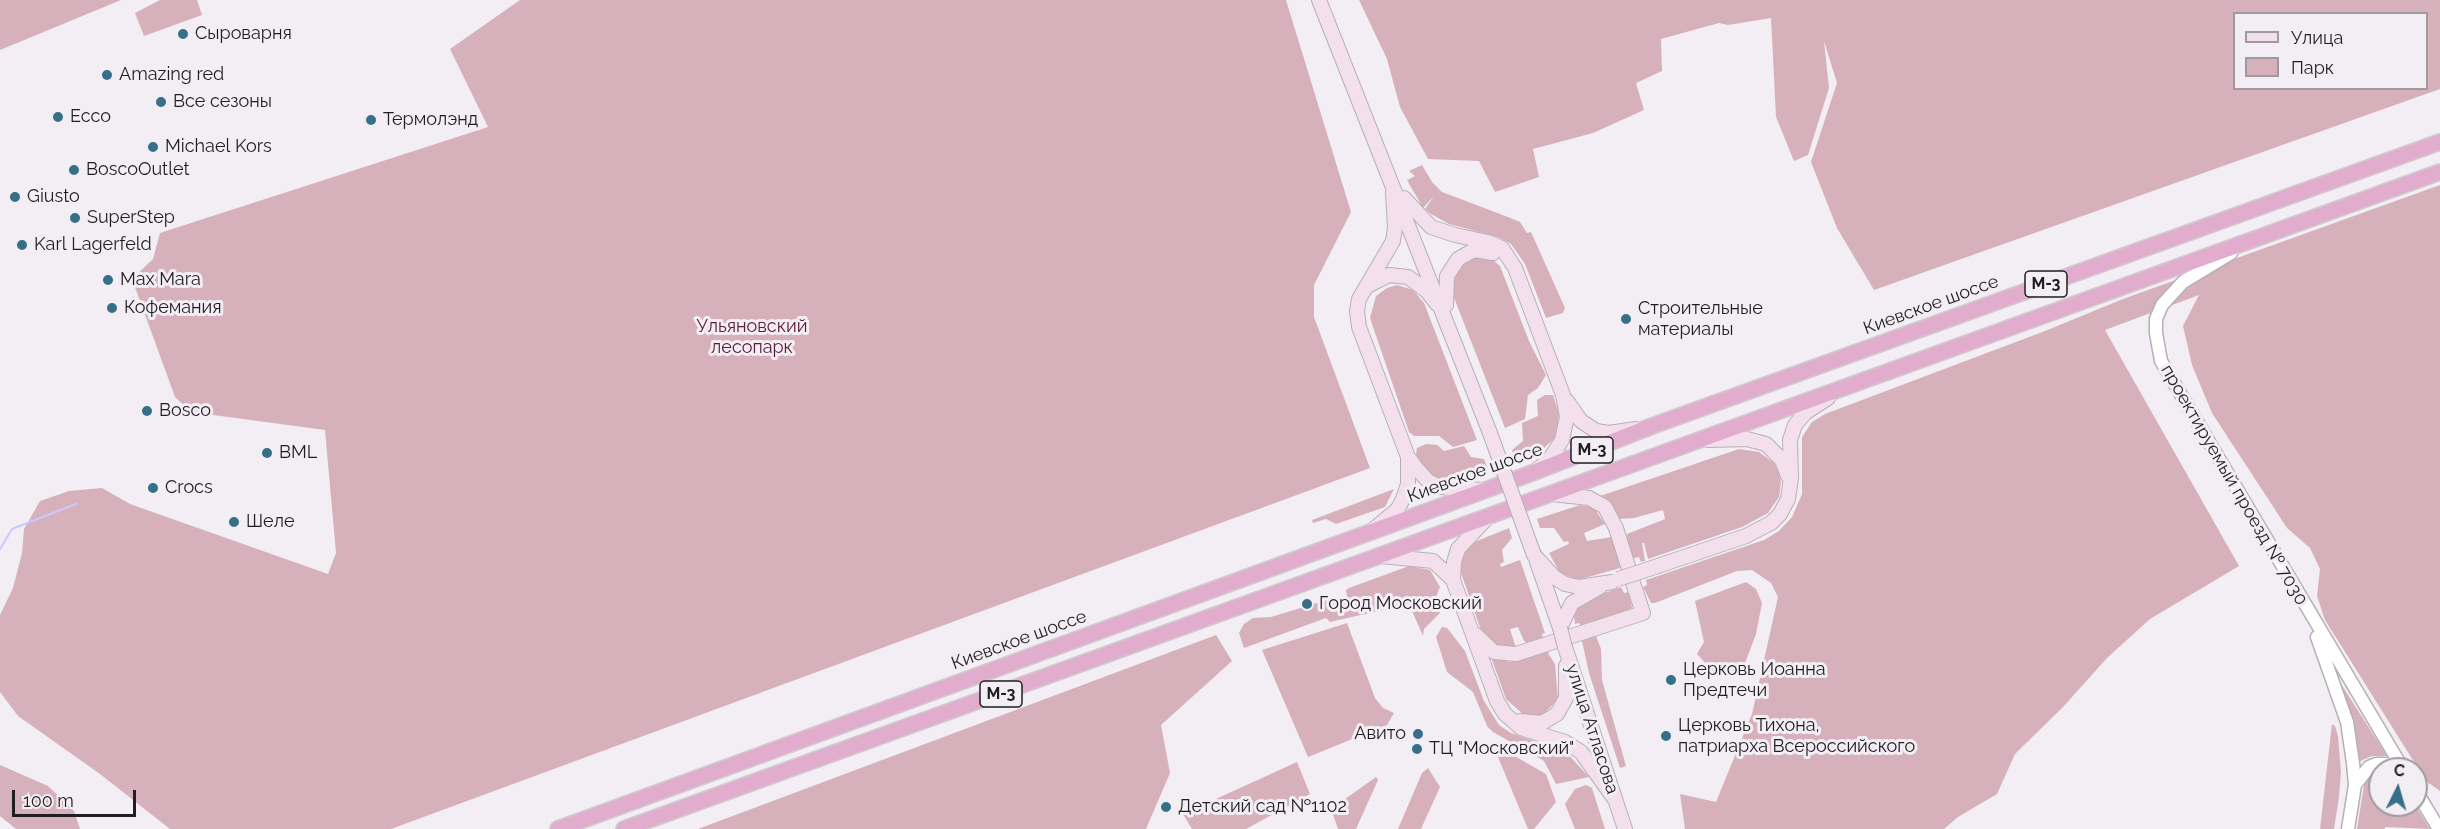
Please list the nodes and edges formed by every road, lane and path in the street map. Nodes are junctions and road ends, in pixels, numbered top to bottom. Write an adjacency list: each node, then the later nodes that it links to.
1 (1319, 0): 4 (main road)
2 (2440, 142): 11 (highway, Киевское шоссе / М-3)
3 (2440, 172): 5 (highway, М-3)
4 (1392, 178): 6 (main road); 7 (main road); 8 (main road, улица Атласова)
5 (2269, 234): 9 (highway, М-3); 26 (street, проектируемый проезд № 7030)
6 (1515, 268): 8 (main road); 10 (main road)
7 (1362, 294): 8 (main road); 13 (main road)
8 (1446, 316): 20 (main road, улица Атласова, bridge)
9 (1842, 389): 12 (highway, М-3); 17 (main road)
10 (1563, 395): 11 (main road); 14 (main road)
11 (1652, 426): 14 (highway, Киевское шоссе / М-3)
12 (1696, 441): 16 (highway, М-3); 17 (main road)
13 (1408, 457): 15 (main road); 19 (main road)
14 (1532, 473): 15 (highway, Киевское шоссе / М-3)
15 (1484, 490): 19 (highway, Киевское шоссе / М-3)
16 (1539, 497): 18 (highway, М-3); 22 (main road)
17 (1788, 499): 24 (main road, bridge)
18 (1491, 514): 21 (highway, М-3); 23 (main road)
19 (1370, 532): 36 (highway, Киевское шоссе / М-3)
20 (1534, 555): 24 (main road); 27 (main road, улица Атласова)
21 (1376, 556): 23 (main road); 37 (highway, М-3)
22 (1628, 566)
23 (1453, 580): 28 (main road)
24 (1615, 580): 27 (main road)
25 (1634, 584): 28 (main road)
26 (2310, 615): 31 (street, проектируемый проезд № 7030); 33 (street, проектируемый проезд № 7030)
27 (1560, 628): 29 (main road, улица Атласова, bridge)
28 (1471, 630): 30 (main road)
29 (1566, 649): 30 (main road); 34 (main road, улица Атласова)
30 (1508, 717): 34 (main road)
31 (2395, 757)
32 (2368, 768): 33 (street)
33 (2355, 785): 39 (street, проектируемый проезд № 7030)
34 (1616, 801): 38 (main road, улица Атласова)
35 (2428, 811): 40 (street)
36 (558, 829)
37 (624, 829)
38 (1625, 829)
39 (2348, 829)
40 (2439, 829)

